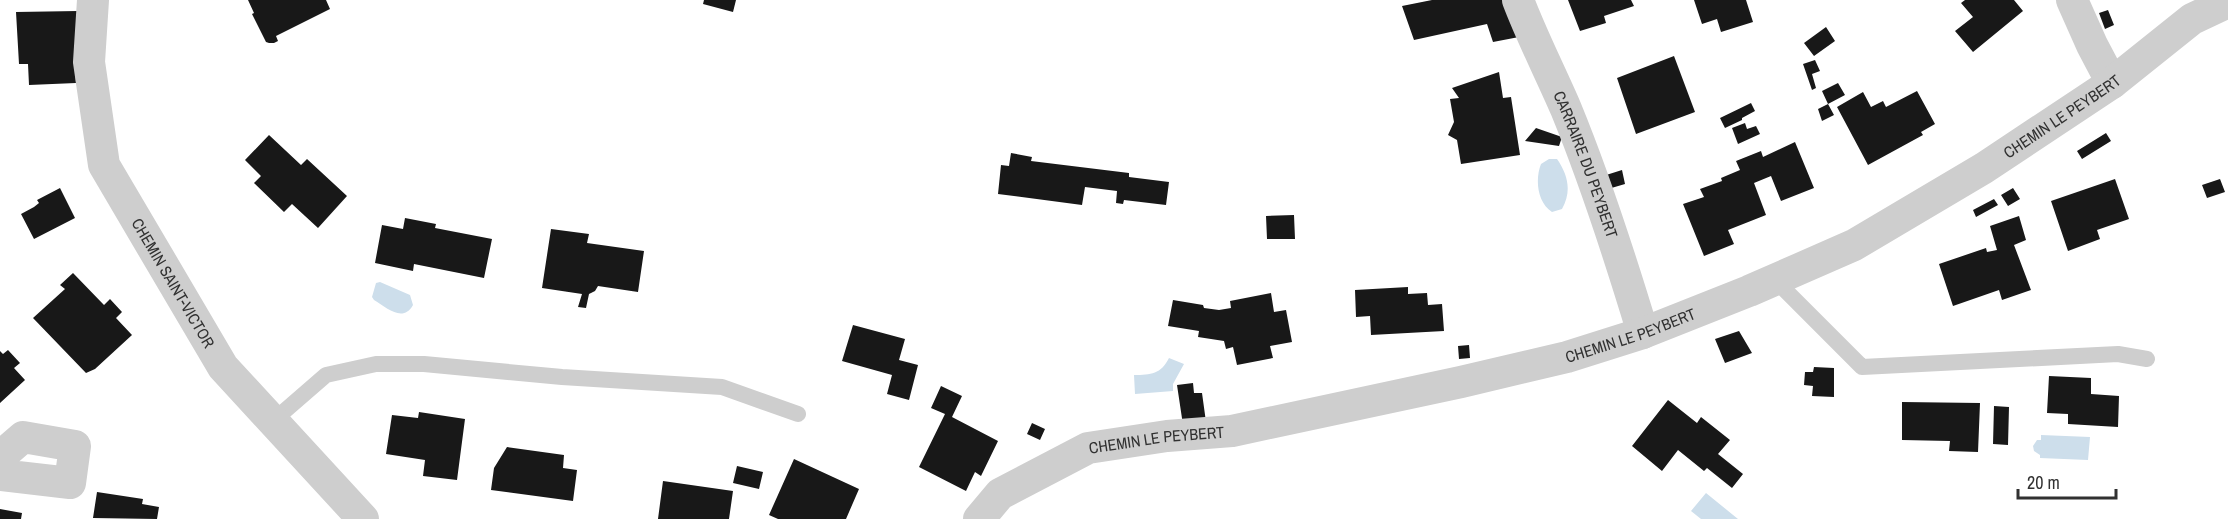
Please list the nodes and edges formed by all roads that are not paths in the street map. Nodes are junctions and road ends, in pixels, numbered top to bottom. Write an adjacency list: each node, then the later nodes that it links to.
1 (93, 0): 10 (street, CHEMIN SAINT-VICTOR)
2 (1518, 0): 7 (street, CARRAIRE DU PEYBERT)
3 (2072, 0): 5 (street)
4 (2228, 2): 5 (street, CHEMIN LE PEYBERT)
5 (2112, 82): 6 (street, CHEMIN LE PEYBERT)
6 (1775, 280): 7 (street, CHEMIN LE PEYBERT); 8 (lane)
7 (1643, 333): 14 (street, CHEMIN LE PEYBERT)
8 (2147, 358)
9 (798, 414): 10 (lane)
10 (273, 421): 13 (street, CHEMIN SAINT-VICTOR)
11 (0, 457): 12 (street)
12 (0, 475)
13 (363, 519)
14 (979, 519)

